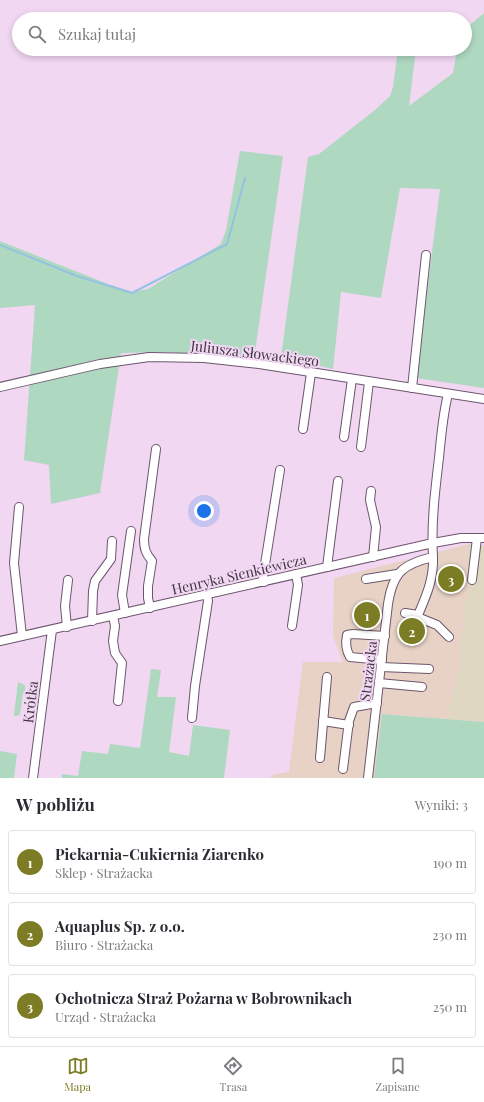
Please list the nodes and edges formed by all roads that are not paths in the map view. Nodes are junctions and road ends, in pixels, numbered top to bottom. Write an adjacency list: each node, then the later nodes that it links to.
1 (426, 255): 6 (street)
2 (310, 373): 3 (street, Juliusza Słowackiego); 5 (street, Juliusza Słowackiego); 9 (street)
3 (352, 379): 4 (street, Juliusza Słowackiego); 10 (street)
4 (369, 382): 6 (street, Juliusza Słowackiego); 11 (street)
5 (0, 387)
6 (412, 388): 7 (street, Juliusza Słowackiego)
7 (448, 394): 8 (street, Juliusza Słowackiego); 20 (street)
8 (484, 399)
9 (303, 429)
10 (344, 437)
11 (361, 447)
12 (156, 449): 31 (street)
13 (280, 470): 29 (street)
14 (338, 480): 23 (street)
15 (371, 491): 21 (street)
16 (19, 507): 40 (street)
17 (130, 531): 32 (street)
18 (480, 538): 20 (street, Henryka Sienkiewicza); 28 (street)
19 (112, 541): 36 (street)
20 (432, 543): 21 (street, Henryka Sienkiewicza); 22 (street)
21 (373, 556): 23 (street, Henryka Sienkiewicza)
22 (433, 557): 25 (street); 35 (street)
23 (327, 567): 24 (street, Henryka Sienkiewicza)
24 (296, 574): 29 (street, Henryka Sienkiewicza); 37 (street)
25 (397, 574): 26 (street); 41 (street, Strażacka)
26 (366, 579)
27 (68, 580): 38 (street)
28 (472, 580)
29 (264, 582): 30 (street, Henryka Sienkiewicza)
30 (207, 595): 31 (street, Henryka Sienkiewicza); 51 (street)
31 (150, 608): 32 (street, Henryka Sienkiewicza)
32 (125, 613): 34 (street, Henryka Sienkiewicza)
33 (405, 613): 35 (street)
34 (113, 616): 36 (street, Henryka Sienkiewicza); 49 (street)
35 (417, 618): 42 (street)
36 (92, 621): 38 (street, Henryka Sienkiewicza)
37 (292, 626)
38 (67, 627): 39 (street, Henryka Sienkiewicza)
39 (52, 630): 40 (street, Henryka Sienkiewicza); 56 (street, Krótka)
40 (22, 636): 43 (street, Henryka Sienkiewicza)
41 (385, 636): 44 (street, Strażacka); 44 (street)
42 (449, 637)
43 (0, 641)
44 (381, 664): 45 (street); 47 (street, Strażacka)
45 (428, 669)
46 (327, 677): 52 (street)
47 (379, 683): 48 (street); 50 (street, Strażacka)
48 (422, 687)
49 (118, 701)
50 (377, 703): 53 (street); 57 (street, Strażacka)
51 (192, 718)
52 (323, 721): 53 (street); 54 (street)
53 (348, 725): 55 (street)
54 (320, 758)
55 (343, 769)
56 (33, 778)
57 (368, 778)

